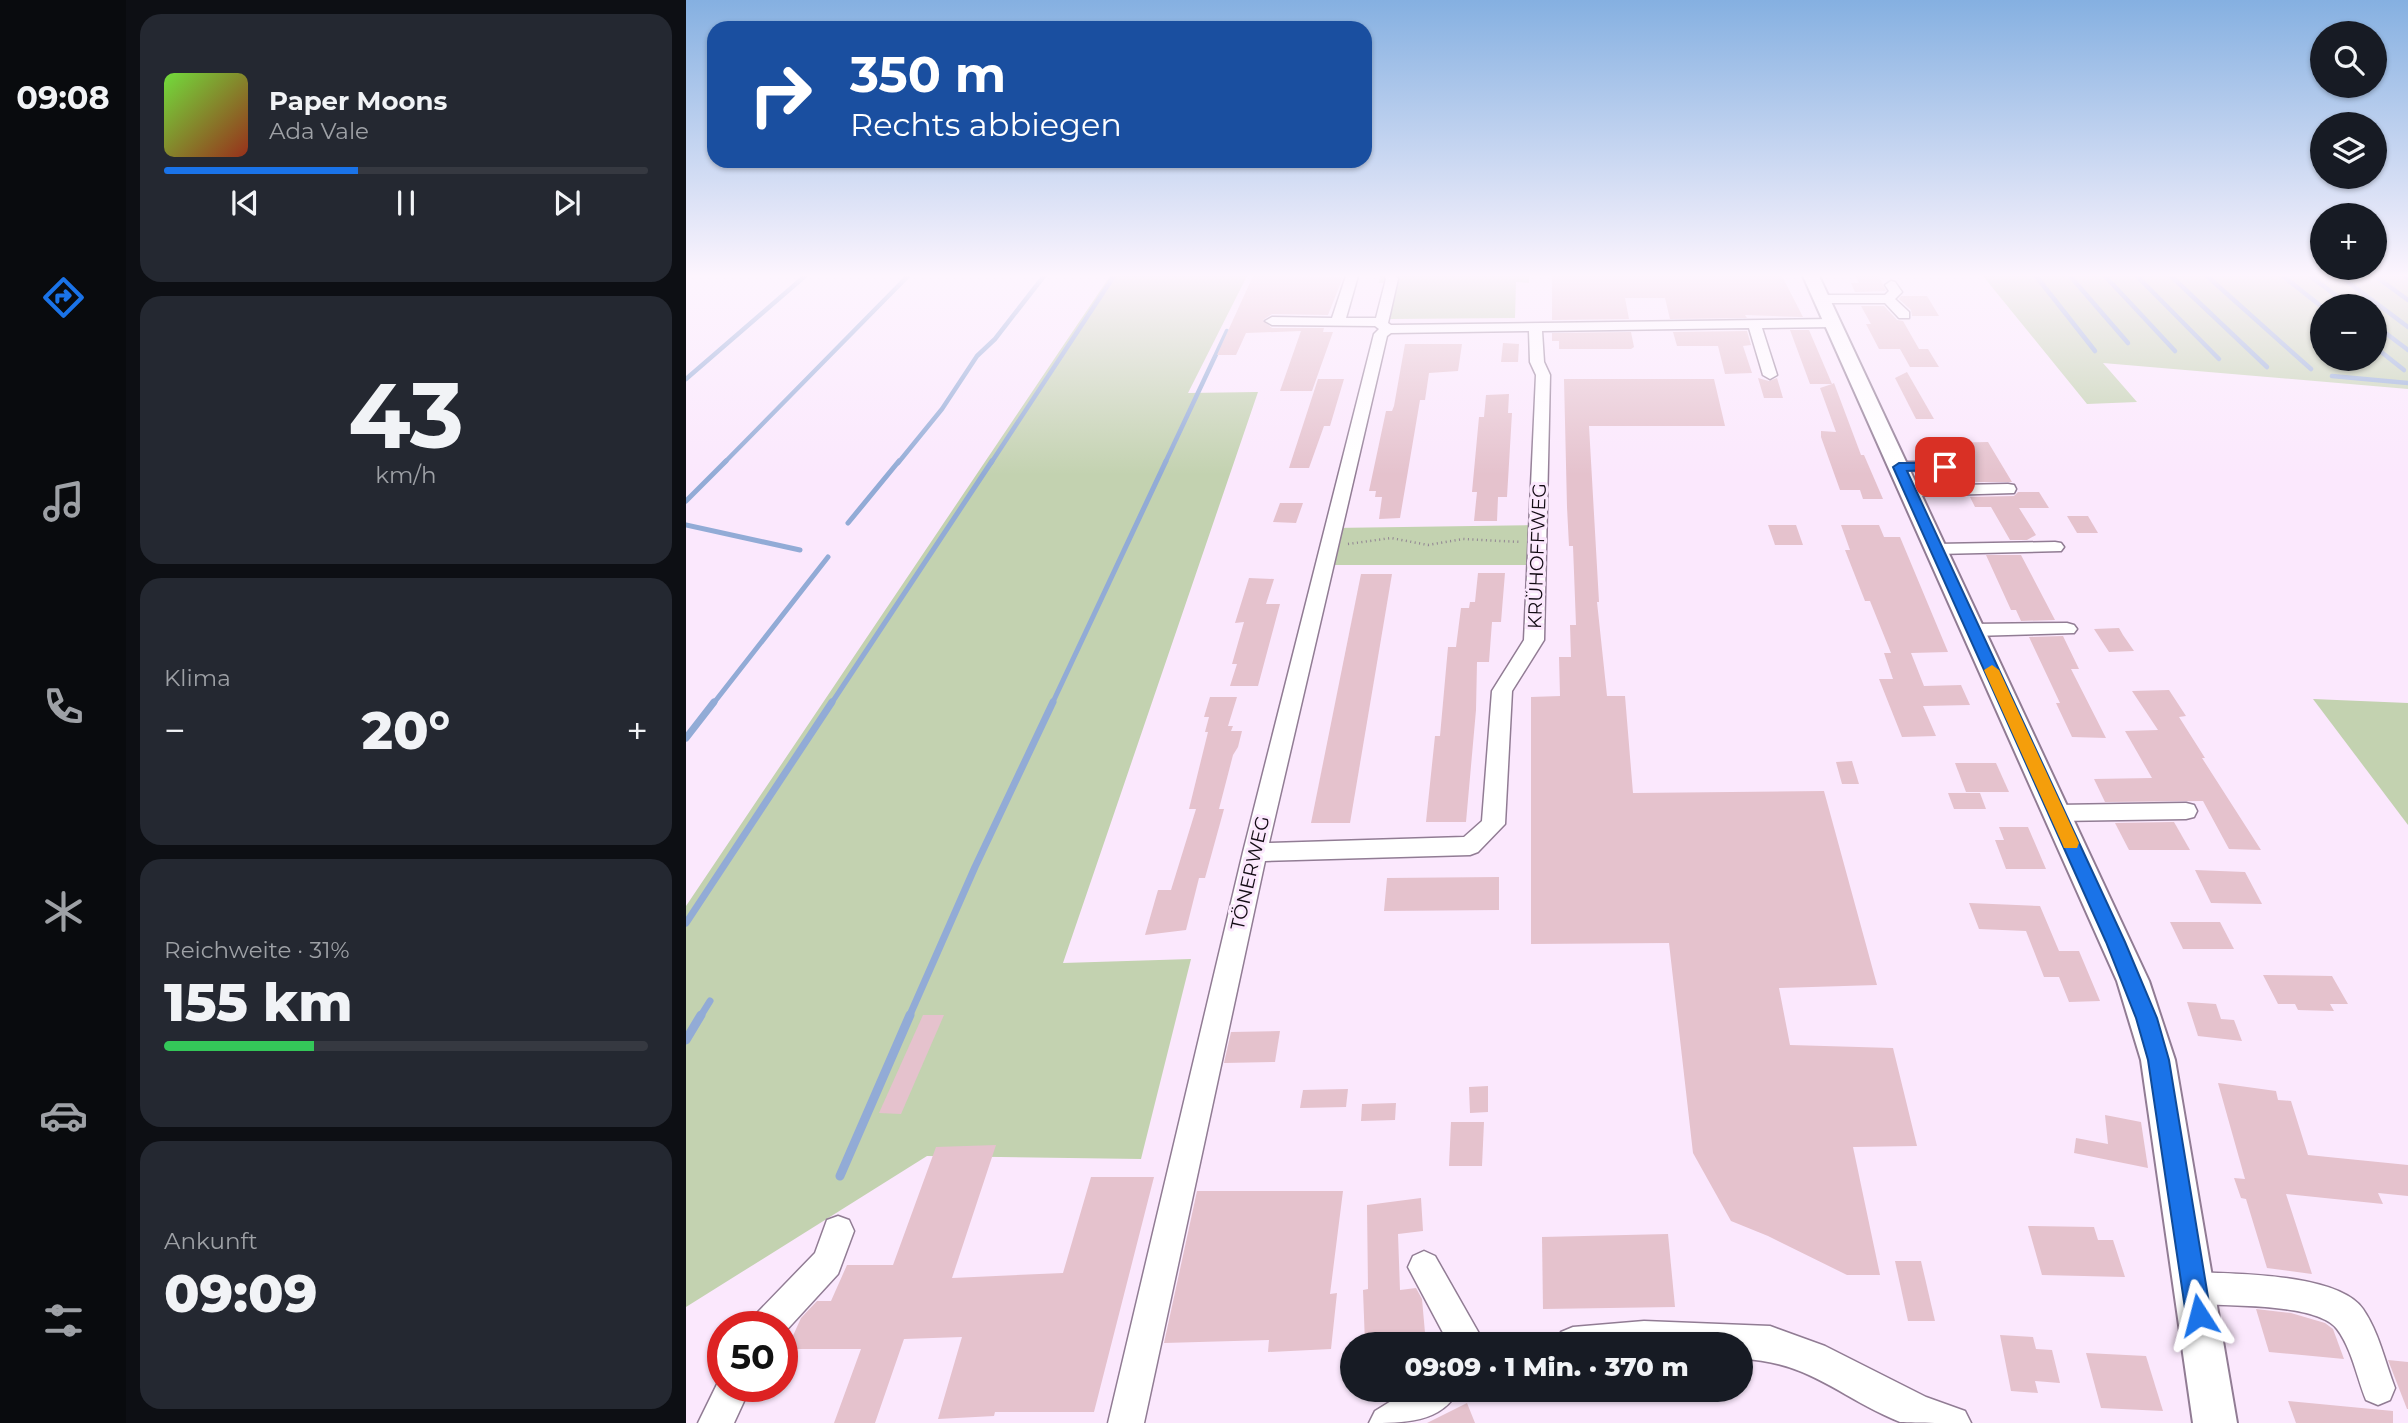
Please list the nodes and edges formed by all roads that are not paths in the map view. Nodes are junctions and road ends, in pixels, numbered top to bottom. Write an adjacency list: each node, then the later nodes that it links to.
1 (1379, 342): 15 (street, TÖNERWEG)
2 (1536, 342): 15 (street, KRÜHOFFWEG)
3 (1760, 342): 5 (street)
4 (1842, 342): 7 (main road)
5 (1770, 375)
6 (1945, 467): 7 (street)
7 (1905, 479): 8 (street); 10 (main road)
8 (2008, 489)
9 (2055, 547): 10 (street)
10 (1937, 550): 12 (main road)
11 (2067, 629): 12 (street)
12 (1973, 630): 14 (main road)
13 (2186, 811): 14 (street)
14 (2057, 813): 18 (main road)
15 (1255, 852): 26 (street, TÖNERWEG)
16 (838, 1231): 19 (street)
17 (1424, 1267): 20 (street)
18 (2194, 1288): 22 (street); 29 (main road)
19 (782, 1311)
20 (1461, 1332)
21 (1753, 1342): 28 (street)
22 (2378, 1388)
23 (726, 1402): 25 (street)
24 (1421, 1402): 27 (street)
25 (716, 1423)
26 (1126, 1423)
27 (1387, 1423)
28 (1953, 1423)
29 (2216, 1423)

